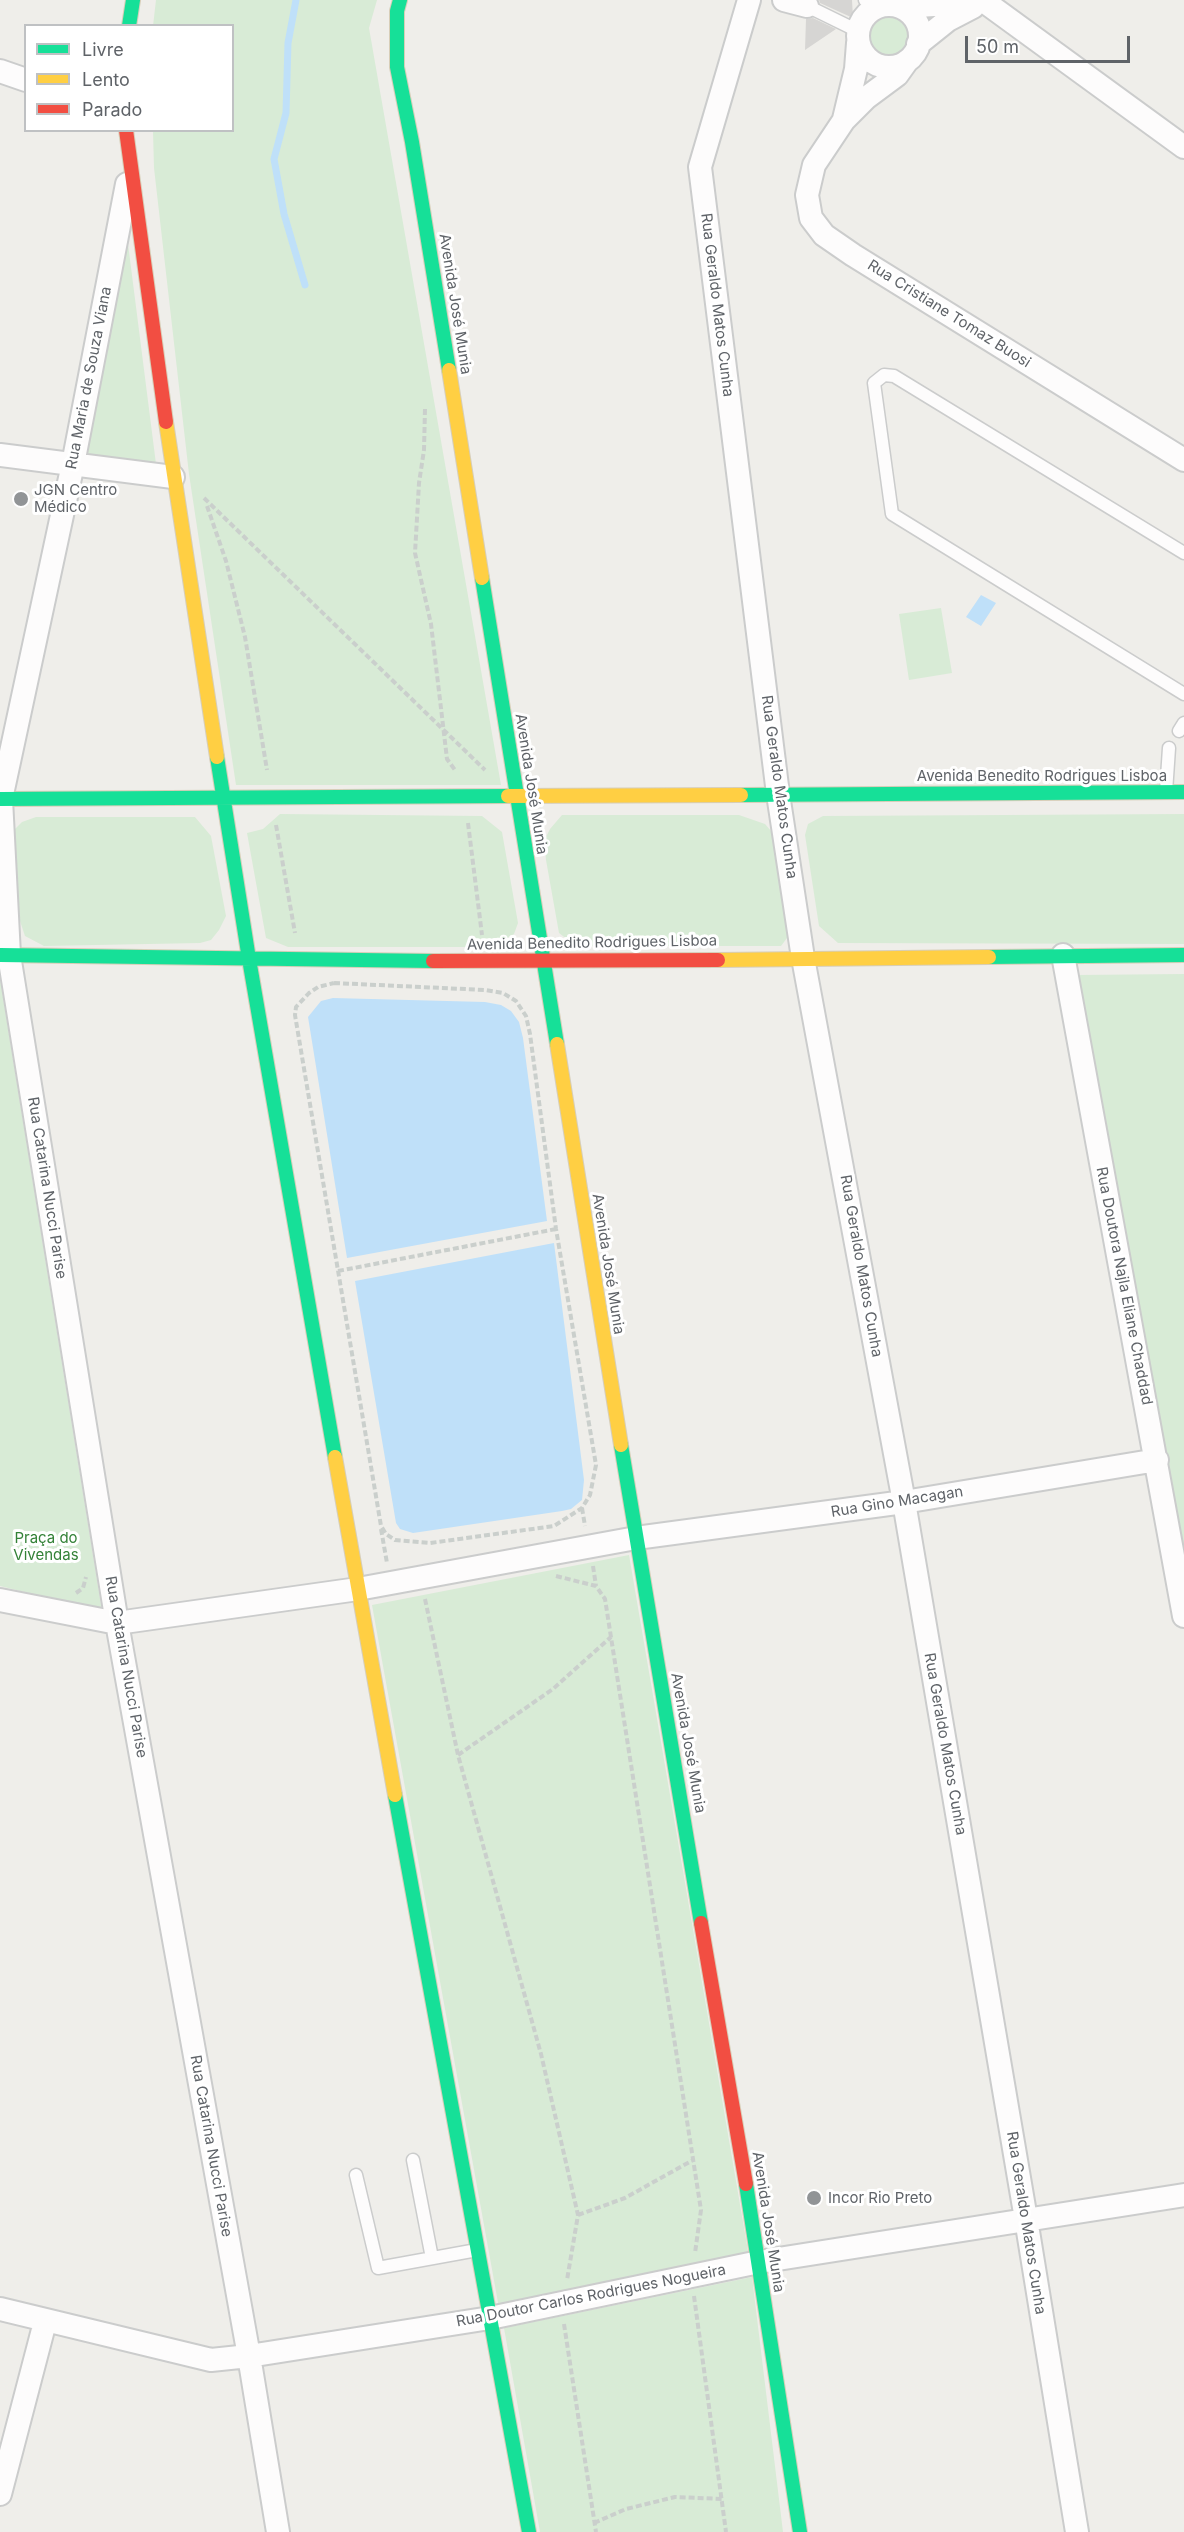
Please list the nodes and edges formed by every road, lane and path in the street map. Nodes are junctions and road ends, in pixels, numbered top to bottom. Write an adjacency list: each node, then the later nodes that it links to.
1 (133, 0): 7 (main road)
2 (400, 0): 29 (main road, Avenida José Munia)
3 (749, 0): 28 (street, Rua Geraldo Matos Cunha)
4 (795, 2): 8 (lane)
5 (985, 2): 6 (street); 9 (street, Rua Cristiane Tomaz Buosi); 14 (street)
6 (881, 5): 8 (street); 9 (street)
7 (129, 24)
8 (858, 37): 9 (street); 12 (street, Rua Cristiane Tomaz Buosi)
9 (913, 52): 12 (street, Rua Cristiane Tomaz Buosi)
10 (0, 71): 11 (street)
11 (24, 79)
12 (844, 120): 18 (street, Rua Cristiane Tomaz Buosi)
13 (126, 132): 15 (main road)
14 (1184, 147)
15 (130, 168): 19 (street, Rua Maria de Souza Viana); 20 (main road)
16 (426, 401): 23 (path)
17 (0, 455): 19 (street)
18 (1184, 460)
19 (73, 464): 20 (street); 33 (street, Rua Maria de Souza Viana)
20 (173, 477): 31 (main road)
21 (1184, 553): 22 (lane)
22 (1184, 694)
23 (442, 727): 25 (path); 30 (path); 32 (path)
24 (1169, 748): 26 (lane)
25 (482, 775)
26 (1166, 792): 27 (main road, Avenida Benedito Rodrigues Lisboa); 28 (main road, Avenida Benedito Rodrigues Lisboa)
27 (1184, 792)
28 (778, 794): 29 (main road, Avenida Benedito Rodrigues Lisboa); 38 (street, Rua Geraldo Matos Cunha)
29 (517, 795): 30 (main road, Avenida Benedito Rodrigues Lisboa); 40 (main road, Avenida José Munia)
30 (465, 796): 32 (main road, Avenida Benedito Rodrigues Lisboa); 41 (path)
31 (224, 797): 32 (main road, Avenida Benedito Rodrigues Lisboa); 33 (main road, Avenida Benedito Rodrigues Lisboa); 39 (main road)
32 (271, 797): 37 (path)
33 (1, 799): 34 (street, Rua Catarina Nucci Parise)
34 (5, 955): 39 (main road, Avenida Benedito Rodrigues Lisboa); 56 (street, Rua Catarina Nucci Parise)
35 (1063, 955): 36 (main road, Avenida Benedito Rodrigues Lisboa); 38 (main road, Avenida Benedito Rodrigues Lisboa); 46 (street, Rua Doutora Najla Eliane Chaddad)
36 (1184, 955)
37 (300, 958): 39 (main road, Avenida Benedito Rodrigues Lisboa); 41 (main road, Avenida Benedito Rodrigues Lisboa); 42 (path)
38 (804, 958): 40 (main road, Avenida Benedito Rodrigues Lisboa); 47 (street, Rua Geraldo Matos Cunha)
39 (249, 959): 51 (main road)
40 (543, 960): 41 (main road, Avenida Benedito Rodrigues Lisboa); 48 (main road, Avenida José Munia)
41 (485, 962): 43 (path)
42 (309, 993): 43 (path); 45 (path)
43 (503, 993): 44 (path)
44 (556, 1229): 45 (path); 45 (path)
45 (338, 1271)
46 (1157, 1460): 47 (street, Rua Gino Macagan); 55 (street, Rua Doutora Najla Eliane Chaddad)
47 (904, 1502): 48 (street, Rua Gino Macagan); 64 (street, Rua Geraldo Matos Cunha)
48 (636, 1538): 51 (street, Rua Gino Macagan); 67 (main road, Avenida José Munia)
49 (86, 1569): 53 (path)
50 (546, 1576): 57 (path)
51 (358, 1589): 56 (street, Rua Gino Macagan); 65 (main road)
52 (424, 1593): 58 (path)
53 (67, 1596)
54 (0, 1599): 56 (street, Rua Gino Macagan)
55 (1184, 1616)
56 (117, 1623): 75 (street, Rua Catarina Nucci Parise)
57 (611, 1637): 58 (path); 60 (path)
58 (458, 1755): 63 (path)
59 (412, 2160): 66 (lane)
60 (693, 2160): 63 (path); 69 (path)
61 (356, 2175): 66 (lane)
62 (1184, 2195): 64 (street, Rua Doutor Carlos Rodrigues Nogueira)
63 (578, 2215): 68 (path)
64 (1026, 2219): 67 (street, Rua Doutor Carlos Rodrigues Nogueira); 84 (street, Rua Geraldo Matos Cunha)
65 (478, 2250): 66 (lane); 72 (main road)
66 (432, 2258)
67 (759, 2262): 69 (street, Rua Doutor Carlos Rodrigues Nogueira); 83 (main road, Avenida José Munia)
68 (578, 2283)
69 (694, 2285): 70 (path); 72 (street, Rua Doutor Carlos Rodrigues Nogueira); 77 (path)
70 (682, 2297)
71 (0, 2309): 74 (street, Rua Doutor Carlos Rodrigues Nogueira)
72 (490, 2318): 75 (street, Rua Doutor Carlos Rodrigues Nogueira); 80 (main road)
73 (564, 2320): 78 (path)
74 (45, 2322): 75 (street, Rua Doutor Carlos Rodrigues Nogueira); 76 (street)
75 (249, 2356): 79 (street, Rua Catarina Nucci Parise)
76 (0, 2494)
77 (722, 2499): 78 (path); 82 (path)
78 (594, 2523): 81 (path)
79 (278, 2532)
80 (529, 2532)
81 (596, 2532)
82 (726, 2532)
83 (800, 2532)
84 (1077, 2532)

